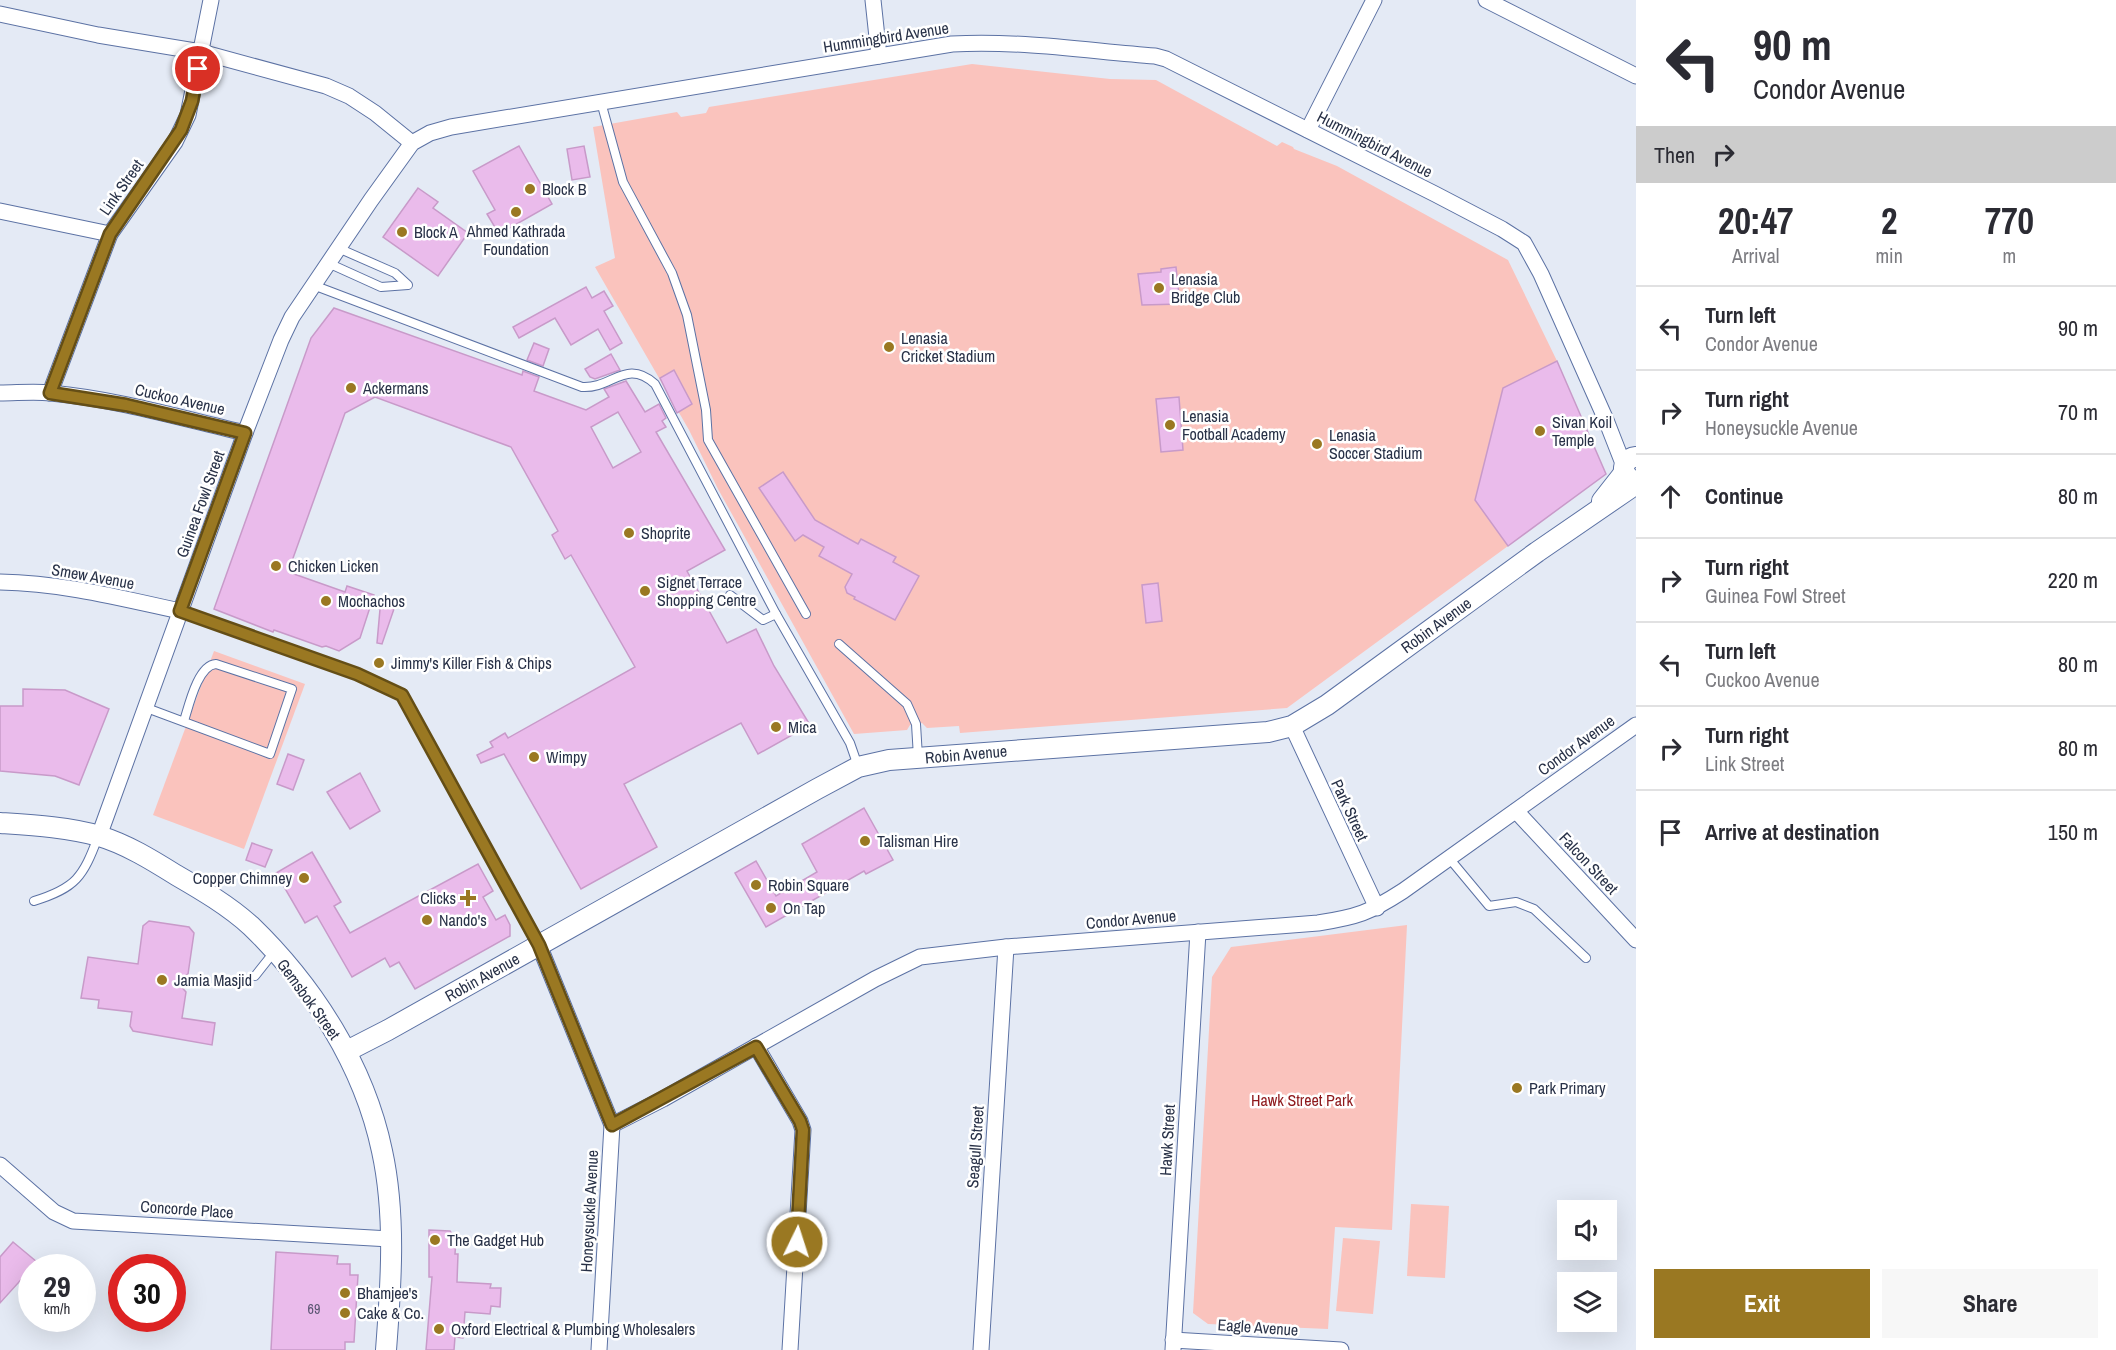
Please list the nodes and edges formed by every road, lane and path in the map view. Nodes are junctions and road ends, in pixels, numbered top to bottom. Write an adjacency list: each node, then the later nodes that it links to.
1 (211, 0): 6 (street, Link Street)
2 (873, 0): 7 (street)
3 (1374, 0): 10 (street)
4 (1486, 0): 8 (street)
5 (0, 14): 6 (street)
6 (201, 52): 11 (street); 13 (street, Link Street)
7 (879, 56): 9 (street, Hummingbird Avenue); 10 (street, Hummingbird Avenue)
8 (1636, 76)
9 (601, 102): 11 (street, Hummingbird Avenue); 24 (lane)
10 (1308, 130): 20 (street, Hummingbird Avenue)
11 (412, 143): 14 (street, Guinea Fowl Street)
12 (0, 211): 13 (street)
13 (110, 234): 18 (street, Link Street)
14 (338, 248): 15 (street, Guinea Fowl Street); 15 (lane)
15 (328, 263): 16 (street, Guinea Fowl Street)
16 (313, 285): 19 (street, Guinea Fowl Street); 25 (lane)
17 (0, 393): 18 (street, Cuckoo Avenue)
18 (50, 393): 19 (street, Cuckoo Avenue)
19 (245, 433): 23 (street, Guinea Fowl Street)
20 (1632, 470): 30 (street, Robin Avenue)
21 (0, 582): 23 (street, Smew Avenue)
22 (730, 595): 25 (lane)
23 (180, 611): 27 (street, Guinea Fowl Street); 41 (lane)
24 (806, 614)
25 (776, 615): 32 (lane)
26 (839, 644): 31 (lane)
27 (144, 708): 28 (lane); 35 (street, Guinea Fowl Street)
28 (184, 721): 28 (lane)
29 (1636, 725): 33 (street, Condor Avenue)
30 (1292, 726): 31 (street, Robin Avenue); 38 (street, Park Street)
31 (918, 758): 32 (street, Robin Avenue)
32 (858, 767): 41 (street, Robin Avenue)
33 (1516, 811): 36 (street, Condor Avenue); 40 (street, Falcon Street)
34 (0, 823): 35 (street, Gemsbok Street)
35 (99, 836): 37 (lane); 43 (street, Gemsbok Street)
36 (1449, 858): 38 (street, Condor Avenue); 44 (lane)
37 (34, 901)
38 (1377, 908): 39 (street, Condor Avenue)
39 (1198, 932): 42 (street, Condor Avenue); 51 (street, Hawk Street)
40 (1636, 940)
41 (539, 945): 47 (street, Robin Avenue); 48 (street, Honeysuckle Avenue)
42 (1006, 947): 46 (street, Condor Avenue); 55 (street, Seagull Street)
43 (274, 952): 45 (lane); 47 (street, Gemsbok Street)
44 (1586, 958)
45 (255, 976)
46 (756, 1047): 48 (street, Condor Avenue); 54 (street)
47 (347, 1051): 50 (street, Gemsbok Street)
48 (612, 1125): 53 (street, Honeysuckle Avenue)
49 (0, 1165): 50 (street, Concorde Place)
50 (390, 1239): 52 (street, Gemsbok Street)
51 (1173, 1345): 56 (street, Eagle Avenue)
52 (386, 1350)
53 (599, 1350)
54 (790, 1350)
55 (981, 1350)
56 (1341, 1350)

